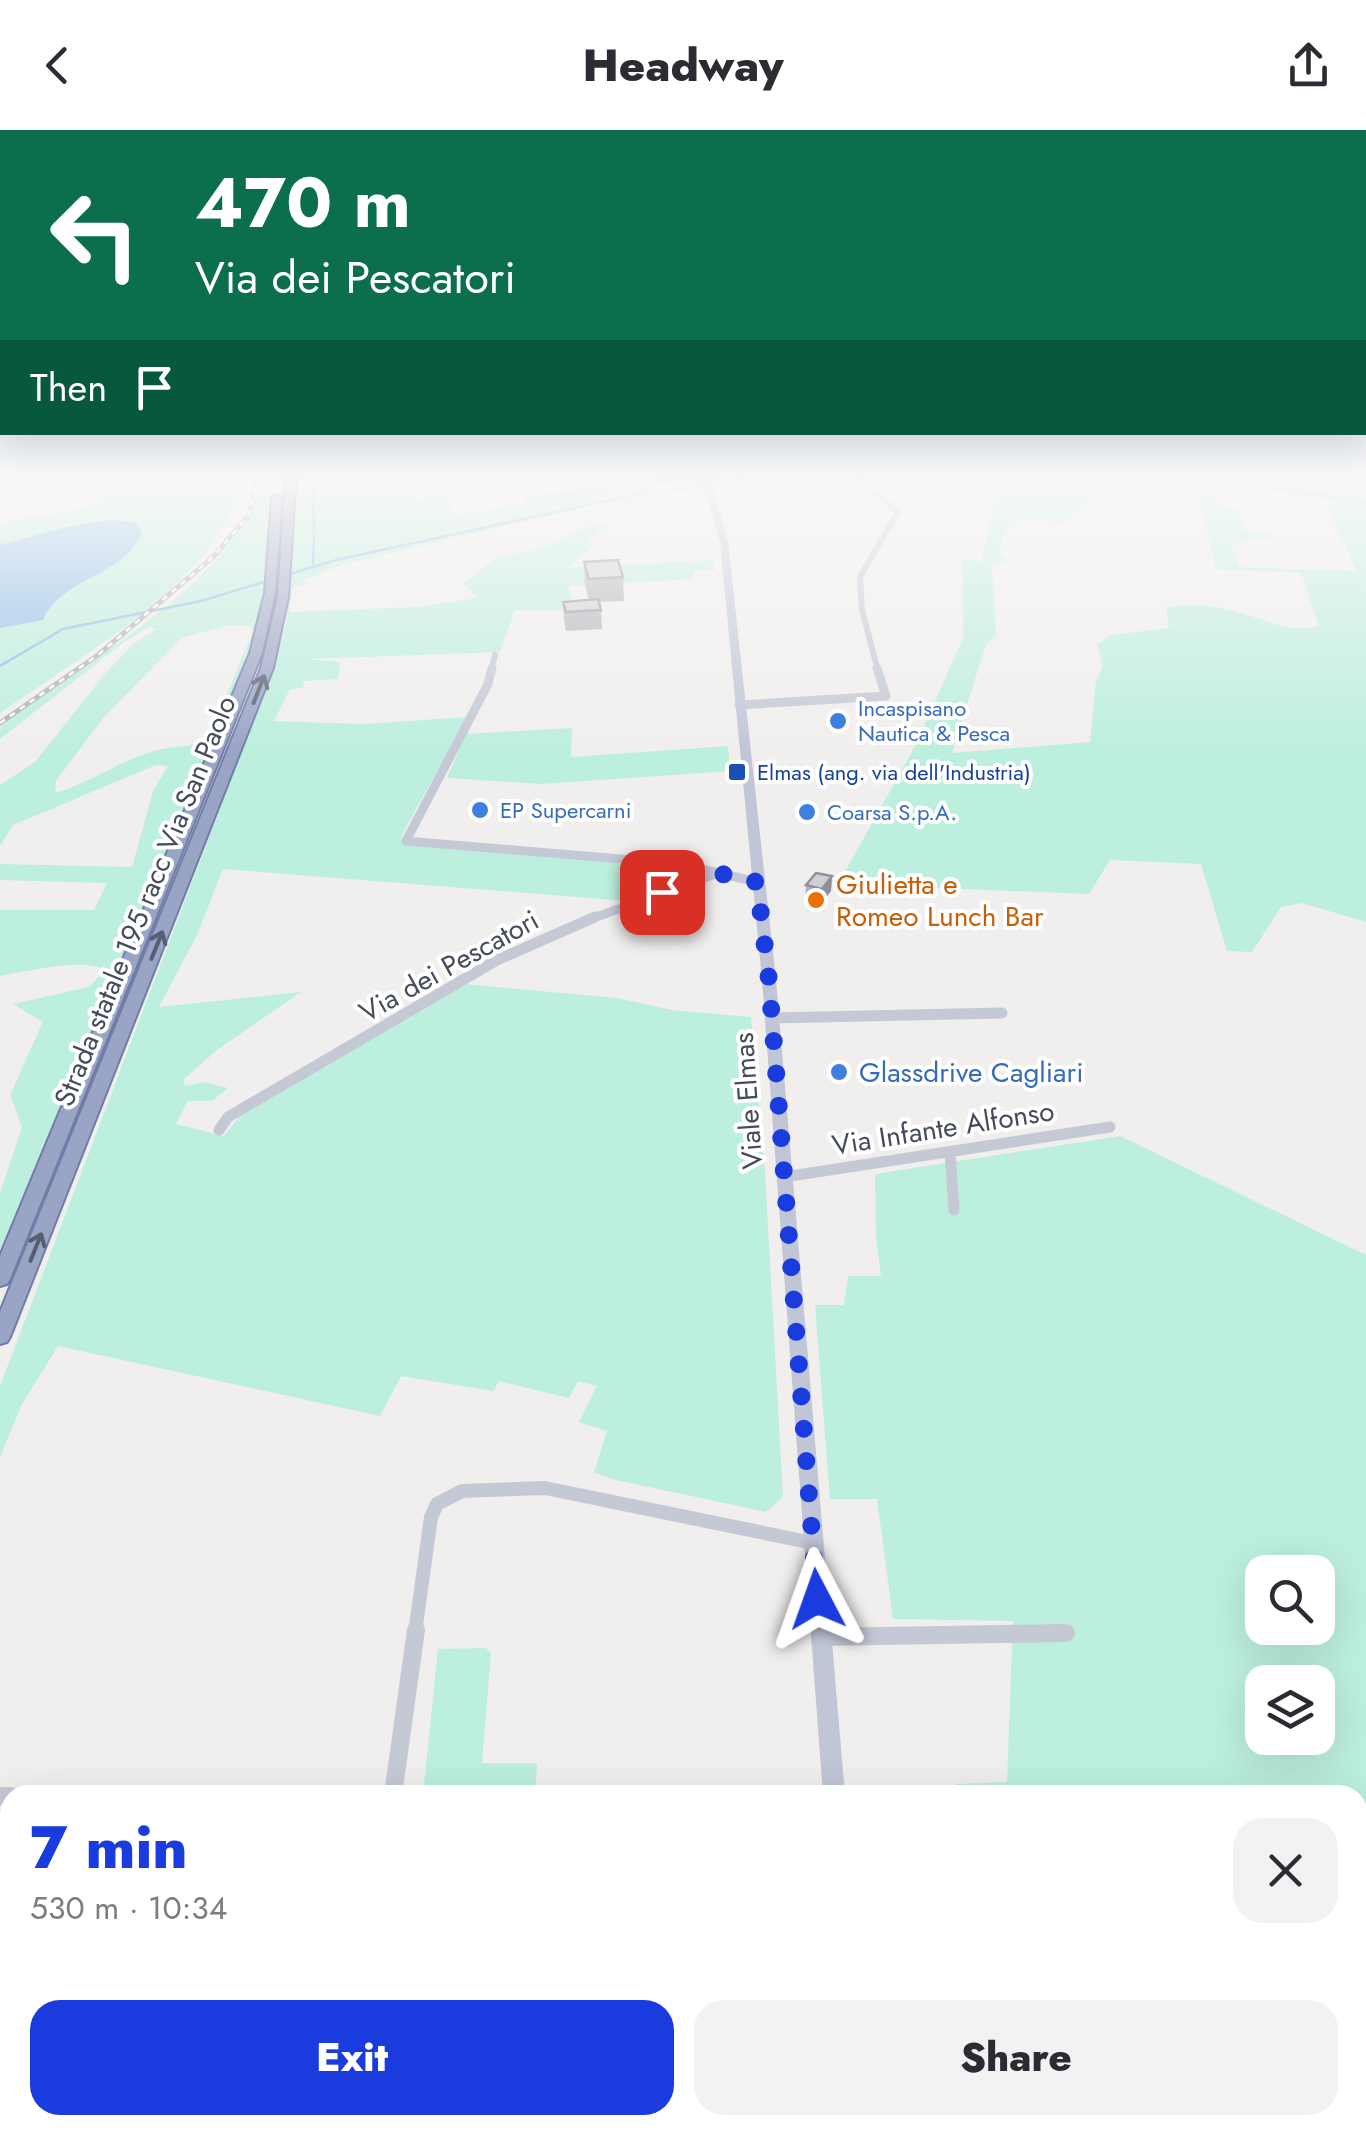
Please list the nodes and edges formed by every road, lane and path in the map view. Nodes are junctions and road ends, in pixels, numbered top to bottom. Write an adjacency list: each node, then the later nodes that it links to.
1 (277, 567): 4 (highway, Strada statale 195 racc Via San Paolo)
2 (726, 567): 6 (main road, Viale Elmas)
3 (864, 567): 6 (street)
4 (272, 619): 16 (highway, Strada statale 195 racc Via San Paolo); 17 (highway, Strada statale 195 racc Via San Paolo, one-way to 4)
5 (495, 655): 7 (street)
6 (739, 705): 8 (main road, Viale Elmas)
7 (718, 873): 8 (street); 12 (street, Via dei Pescatori)
8 (757, 882): 10 (main road, Viale Elmas)
9 (1002, 1014): 10 (street)
10 (772, 1018): 14 (main road, Viale Elmas)
11 (1110, 1127): 13 (street, Via Infante Alfonso)
12 (219, 1130)
13 (950, 1152): 14 (street, Via Infante Alfonso); 15 (street)
14 (784, 1177): 18 (main road, Viale Elmas)
15 (954, 1210)
16 (0, 1279)
17 (0, 1337)
18 (814, 1543): 20 (main road, Viale Elmas); 21 (street)
19 (1066, 1633): 20 (street)
20 (820, 1637): 22 (main road, Viale Elmas)
21 (395, 1785)
22 (833, 1785)

